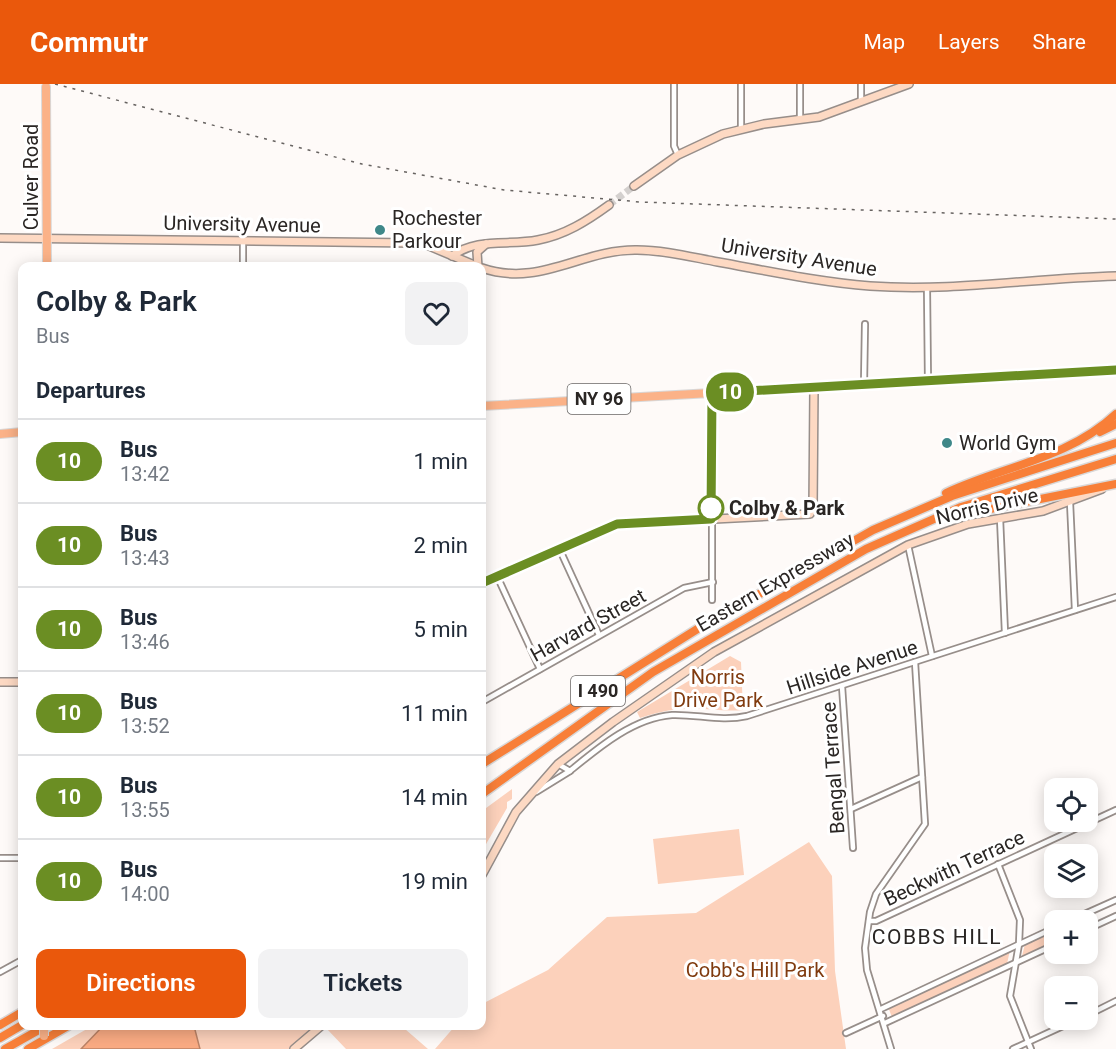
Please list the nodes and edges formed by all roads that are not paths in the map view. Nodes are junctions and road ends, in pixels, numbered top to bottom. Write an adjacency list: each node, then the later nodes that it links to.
1 (674, 84): 10 (street)
2 (741, 84): 9 (street)
3 (800, 84): 8 (street)
4 (861, 84): 7 (street)
5 (909, 84): 7 (street)
6 (46, 87): 14 (main road, Culver Road)
7 (861, 102): 8 (street)
8 (800, 120): 9 (street)
9 (741, 128): 10 (street)
10 (678, 155): 11 (street)
11 (634, 186)
12 (609, 205): 16 (street)
13 (0, 238): 14 (street, University Avenue)
14 (48, 238): 15 (street, University Avenue); 18 (main road, Culver Road)
15 (243, 242): 17 (street, University Avenue); 19 (street)
16 (487, 244): 17 (street); 21 (street)
17 (452, 256): 20 (street, University Avenue)
18 (47, 262)
19 (243, 262)
20 (467, 262)
21 (479, 262)
22 (486, 268): 24 (street, University Avenue)
23 (1116, 276): 24 (street, University Avenue)
24 (927, 288): 27 (street)
25 (865, 324): 28 (street)
26 (1116, 370): 27 (main road, NY 96)
27 (928, 381): 28 (main road, NY 96)
28 (864, 384): 29 (main road, NY 96)
29 (814, 387): 30 (main road, NY 96); 42 (street)
30 (712, 393): 31 (main road, NY 96); 42 (street)
31 (486, 406)
32 (1116, 414): 37 (highway)
33 (1116, 424): 37 (highway)
34 (18, 432): 35 (main road)
35 (0, 434)
36 (1116, 443): 43 (highway, Eastern Expressway / I 490)
37 (1073, 445): 43 (highway)
38 (1116, 459): 44 (highway, Eastern Expressway / I 490)
39 (1116, 484): 40 (street, Norris Drive); 44 (highway)
40 (1071, 502): 41 (street, Norris Drive); 52 (street)
41 (1000, 518): 45 (street, Norris Drive); 53 (street)
42 (711, 519): 46 (street); 49 (street)
43 (890, 522): 62 (highway, Eastern Expressway / I 490)
44 (917, 525): 66 (highway, Eastern Expressway / I 490)
45 (908, 545): 55 (street); 63 (street, Norris Drive)
46 (559, 548): 47 (street); 54 (street)
47 (497, 576): 48 (street); 57 (street)
48 (486, 581)
49 (712, 582): 51 (street); 54 (street, Harvard Street)
50 (1116, 597): 52 (street, Hillside Avenue)
51 (712, 600)
52 (1075, 610): 53 (street, Hillside Avenue)
53 (1005, 633): 55 (street, Hillside Avenue)
54 (599, 635): 57 (street, Harvard Street)
55 (932, 656): 56 (street, Hillside Avenue)
56 (915, 662): 60 (street, Hillside Avenue); 65 (street)
57 (540, 669): 61 (street, Harvard Street)
58 (0, 682): 59 (street)
59 (18, 682)
60 (842, 686): 64 (street, Hillside Avenue); 68 (street, Bengal Terrace)
61 (486, 700)
62 (486, 761)
63 (558, 764): 64 (street); 67 (street, Norris Drive)
64 (570, 771): 67 (street, Hillside Avenue)
65 (922, 777): 68 (street); 78 (street)
66 (486, 791)
67 (525, 801): 74 (street, Norris Drive)
68 (850, 809): 70 (street, Bengal Terrace)
69 (1116, 810): 73 (street, Beckwith Terrace)
70 (853, 848)
71 (0, 858): 72 (street)
72 (18, 858)
73 (998, 864): 78 (street, Beckwith Terrace); 81 (street)
74 (486, 867)
75 (1116, 900): 76 (street)
76 (1094, 910)
77 (1116, 916): 79 (street)
78 (869, 921): 87 (street)
79 (1098, 924)
80 (1044, 933): 81 (street)
81 (1019, 944): 84 (street); 87 (street)
82 (1044, 950): 84 (street)
83 (18, 962): 85 (street)
84 (1015, 963): 91 (street); 101 (street)
85 (0, 972)
86 (1116, 1001): 88 (street)
87 (881, 1009): 90 (street)
88 (1098, 1009)
89 (18, 1014): 92 (highway)
90 (883, 1016): 91 (street); 98 (street)
91 (885, 1023): 105 (street)
92 (0, 1025)
93 (18, 1027): 99 (highway)
94 (38, 1030): 102 (highway)
95 (62, 1030): 100 (highway)
96 (316, 1030): 104 (street)
97 (1054, 1030): 101 (street)
98 (846, 1033)
99 (0, 1038)
100 (44, 1042): 103 (highway)
101 (1028, 1042): 106 (street); 107 (street)
102 (5, 1049)
103 (28, 1049)
104 (294, 1049)
105 (891, 1049)
106 (1013, 1049)
107 (1031, 1049)

